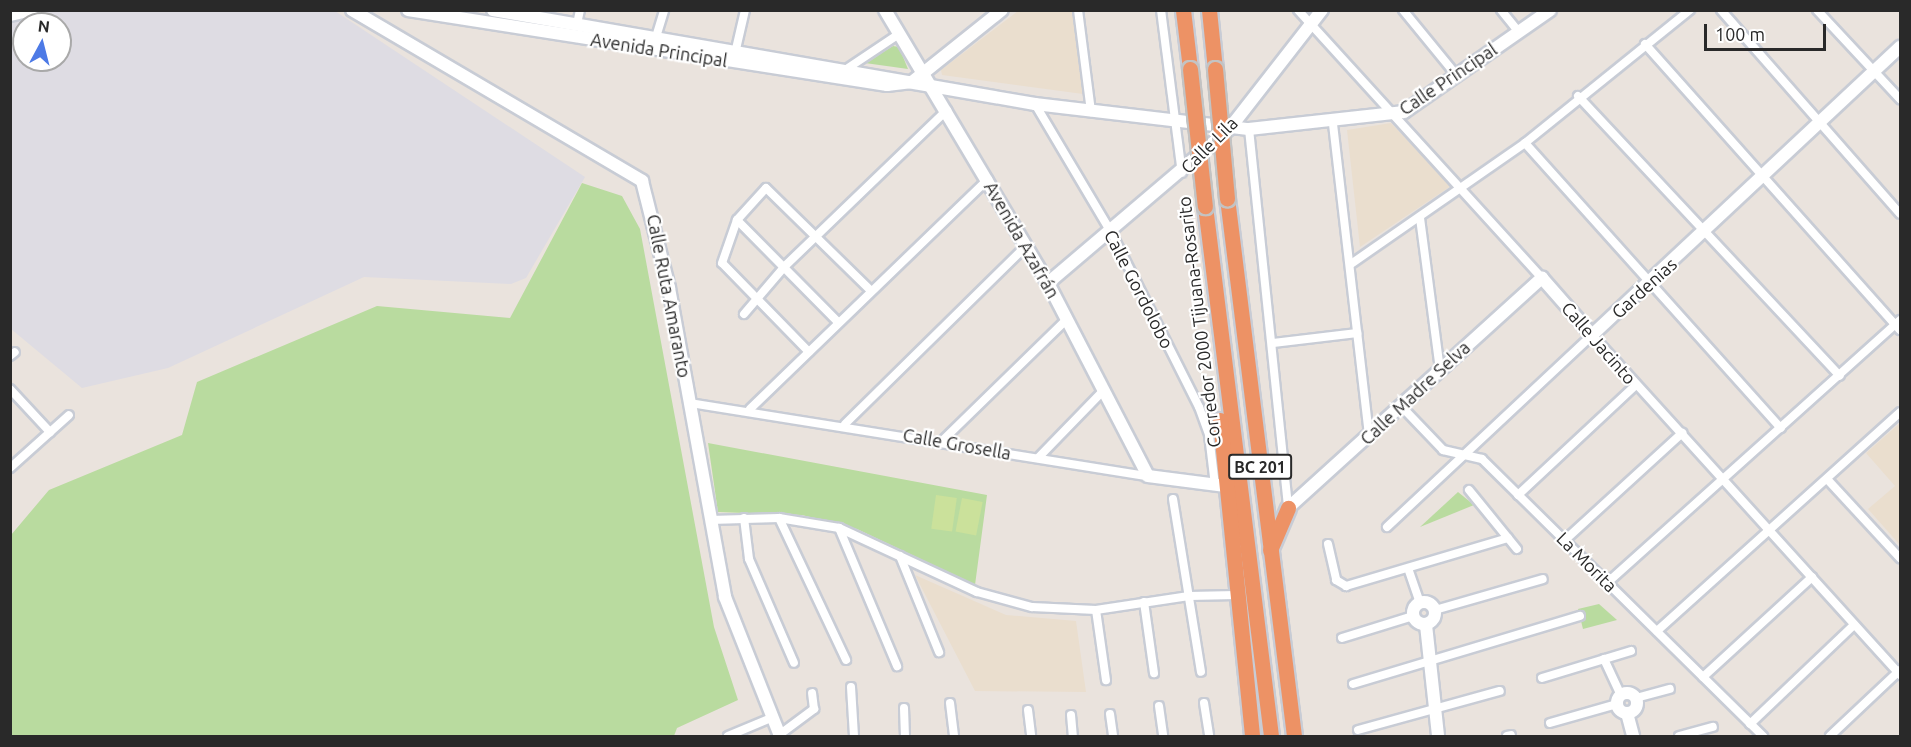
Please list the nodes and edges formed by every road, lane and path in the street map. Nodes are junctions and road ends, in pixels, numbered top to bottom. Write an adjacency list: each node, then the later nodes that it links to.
1 (31, 10): 22 (street)
2 (352, 10): 81 (street, Calle Ruta Amaranto)
3 (408, 10): 35 (street, Avenida Principal)
4 (580, 10): 23 (street)
5 (664, 10): 27 (street)
6 (746, 10): 30 (street)
7 (885, 10): 26 (street, Avenida Azafrán)
8 (1002, 10): 32 (street)
9 (1078, 10): 41 (street)
10 (1161, 10): 43 (street)
11 (1183, 10): 75 (highway, Corredor 2000 Tijuana-Rosarito / BC 201, bridge)
12 (1209, 10): 113 (highway, BC 201, bridge)
13 (1298, 10): 24 (street, Calle Jacinto)
14 (1322, 10): 24 (street, Calle Lila)
15 (1403, 10): 34 (street)
16 (1501, 10): 25 (street)
17 (1550, 10): 25 (street, Calle Principal)
18 (1690, 10): 28 (street)
19 (1721, 10): 45 (street)
20 (1817, 10): 33 (street)
21 (495, 11): 23 (street, Avenida Principal)
22 (10, 15)
23 (577, 24): 27 (street, Avenida Principal)
24 (1312, 25): 42 (street, Calle Jacinto); 46 (street, Calle Lila)
25 (1518, 31): 34 (street, Calle Principal)
26 (899, 34): 31 (street); 32 (street, Avenida Azafrán)
27 (656, 37): 30 (street, Avenida Principal)
28 (1645, 44): 37 (street); 51 (street)
29 (1900, 47): 33 (street, Gardenias)
30 (736, 49): 31 (street, Avenida Principal)
31 (848, 68): 35 (street, Avenida Principal)
32 (925, 73): 35 (street); 36 (street, Avenida Azafrán)
33 (1876, 73): 38 (street); 45 (street, Gardenias)
34 (1457, 76): 42 (street, Calle Principal)
35 (912, 82): 36 (street, Avenida Principal)
36 (933, 87): 39 (street, Avenida Principal); 40 (street, Avenida Azafrán)
37 (1578, 96): 48 (street); 56 (street)
38 (1900, 99)
39 (1035, 104): 41 (street, Avenida Principal); 57 (street, Calle Gordolobo)
40 (947, 110): 50 (street, Avenida Azafrán); 58 (street)
41 (1092, 112): 43 (street, Avenida Principal)
42 (1392, 117): 44 (street, Calle Principal); 52 (street, Calle Jacinto)
43 (1174, 123): 46 (street, Avenida Principal); 49 (street)
44 (1333, 124): 47 (street, Calle Principal); 60 (street)
45 (1821, 126): 51 (street, Gardenias); 53 (street)
46 (1230, 128): 47 (street, Calle Principal); 49 (street, Calle Lila)
47 (1249, 129): 73 (street)
48 (1525, 143): 52 (street); 64 (street)
49 (1182, 173): 57 (street, Calle Lila)
50 (988, 179): 59 (street, Avenida Azafrán); 65 (street)
51 (1764, 179): 56 (street, Gardenias); 70 (street)
52 (1460, 190): 54 (street); 62 (street, Calle Jacinto)
53 (1900, 214)
54 (1420, 218): 60 (street); 76 (street)
55 (737, 220): 58 (street); 61 (street); 66 (street)
56 (1706, 231): 64 (street, Gardenias); 77 (street)
57 (1111, 232): 63 (street, Calle Lila); 98 (street, Calle Gordolobo)
58 (818, 233): 61 (street); 65 (street)
59 (1026, 246): 63 (street, Avenida Azafrán); 86 (street)
60 (1351, 264): 71 (street)
61 (785, 266): 66 (street); 69 (street)
62 (1542, 278): 72 (street, Calle Jacinto); 76 (street, Calle Madre Selva)
63 (1048, 283): 68 (street, Avenida Azafrán)
64 (1650, 284): 72 (street, Gardenias); 87 (street)
65 (870, 290): 69 (street)
66 (757, 299): 67 (street); 74 (street)
67 (744, 314)
68 (1067, 319): 80 (street, Avenida Azafrán); 91 (street)
69 (838, 322): 74 (street)
70 (1899, 325): 77 (street)
71 (1357, 333): 73 (street); 90 (street)
72 (1592, 335): 78 (street, Calle Jacinto); 92 (street, Gardenias)
73 (1273, 343): 102 (street)
74 (809, 352): 83 (street)
75 (1222, 357): 98 (highway); 176 (highway, Corredor 2000 Tijuana-Rosarito / BC 201)
76 (1440, 369): 82 (street, Calle Madre Selva)
77 (1840, 375): 87 (street)
78 (1636, 385): 89 (street, Calle Jacinto); 100 (street)
79 (10, 389): 88 (street)
80 (1102, 392): 93 (street); 95 (street, Avenida Azafrán)
81 (690, 403): 83 (street, Calle Grosella); 105 (street, Calle Ruta Amaranto)
82 (1401, 406): 90 (street, Calle Madre Selva); 92 (street, La Morita)
83 (750, 410): 86 (street, Calle Grosella)
84 (1900, 412): 97 (street)
85 (69, 415): 88 (street)
86 (845, 424): 91 (street, Calle Grosella)
87 (1781, 428): 96 (street)
88 (50, 432): 94 (street)
89 (1682, 433): 96 (street, Calle Jacinto); 110 (street)
90 (1369, 436): 102 (street, Calle Madre Selva)
91 (942, 441): 93 (street, Calle Grosella)
92 (1464, 454): 100 (street, La Morita); 106 (street, Gardenias)
93 (1038, 458): 95 (street, Calle Grosella)
94 (10, 468)
95 (1148, 476): 98 (street, Calle Grosella)
96 (1723, 478): 108 (street, Calle Jacinto); 119 (street)
97 (1827, 478): 108 (street); 115 (street)
98 (1220, 486): 120 (highway)
99 (1469, 490): 109 (street)
100 (1518, 495): 110 (street, La Morita)
101 (1173, 499): 121 (street)
102 (1288, 508): 113 (highway)
103 (744, 518): 104 (street); 105 (street); 137 (street)
104 (779, 518): 107 (street); 135 (street)
105 (710, 520): 160 (street, Calle Ruta Amaranto)
106 (1387, 527)
107 (839, 528): 114 (street); 138 (street)
108 (1769, 531): 117 (street, Calle Jacinto); 130 (street)
109 (1508, 538): 112 (street); 116 (street)
110 (1565, 540): 119 (street, La Morita)
111 (1328, 544): 116 (street)
112 (1517, 549)
113 (1270, 550): 177 (highway, BC 201)
114 (900, 556): 124 (street); 133 (street)
115 (1900, 558)
116 (1409, 571): 123 (street)
117 (1812, 578): 129 (street, Calle Jacinto); 142 (street)
118 (1543, 579): 125 (street)
119 (1607, 583): 130 (street, La Morita)
120 (1236, 595): 121 (street); 175 (highway)
121 (1189, 596): 122 (street); 139 (street)
122 (1144, 602): 124 (street); 141 (street)
123 (1420, 603): 125 (street); 126 (street)
124 (1096, 610): 144 (street)
125 (1435, 610): 128 (street)
126 (1413, 616): 128 (street); 131 (street)
127 (1580, 616): 136 (street)
128 (1426, 625): 136 (street)
129 (1854, 625): 140 (street, Calle Jacinto); 162 (street)
130 (1657, 631): 142 (street, La Morita)
131 (1342, 638)
132 (1631, 651): 134 (street)
133 (939, 652)
134 (1604, 659): 143 (street); 153 (street)
135 (846, 660)
136 (1433, 660): 145 (street); 156 (street)
137 (794, 663)
138 (897, 666)
139 (1201, 672)
140 (1900, 672): 182 (street)
141 (1154, 673)
142 (1703, 677): 162 (street, La Morita)
143 (1542, 678)
144 (1106, 680)
145 (1353, 684)
146 (851, 687): 167 (street)
147 (1670, 689): 150 (street)
148 (1500, 691): 156 (street)
149 (812, 693): 166 (street)
150 (1636, 698): 153 (street)
151 (950, 703): 169 (street)
152 (1204, 703): 174 (street)
153 (1622, 704): 161 (street); 179 (street)
154 (1159, 706): 173 (street)
155 (904, 708): 168 (street)
156 (1437, 708): 164 (street); 178 (street)
157 (1028, 710): 170 (street)
158 (1071, 714): 171 (street)
159 (1110, 714): 172 (street)
160 (771, 718): 165 (street); 166 (street, Calle Ruta Amaranto)
161 (1550, 723)
162 (1750, 724): 181 (street, La Morita)
163 (1713, 727): 180 (street)
164 (1358, 729)
165 (728, 736)
166 (779, 736)
167 (854, 736)
168 (905, 736)
169 (954, 736)
170 (1031, 736)
171 (1073, 736)
172 (1113, 736)
173 (1163, 736)
174 (1209, 736)
175 (1252, 736)
176 (1271, 736)
177 (1294, 736)
178 (1438, 736)
179 (1634, 736)
180 (1680, 736)
181 (1763, 736)
182 (1830, 736)

